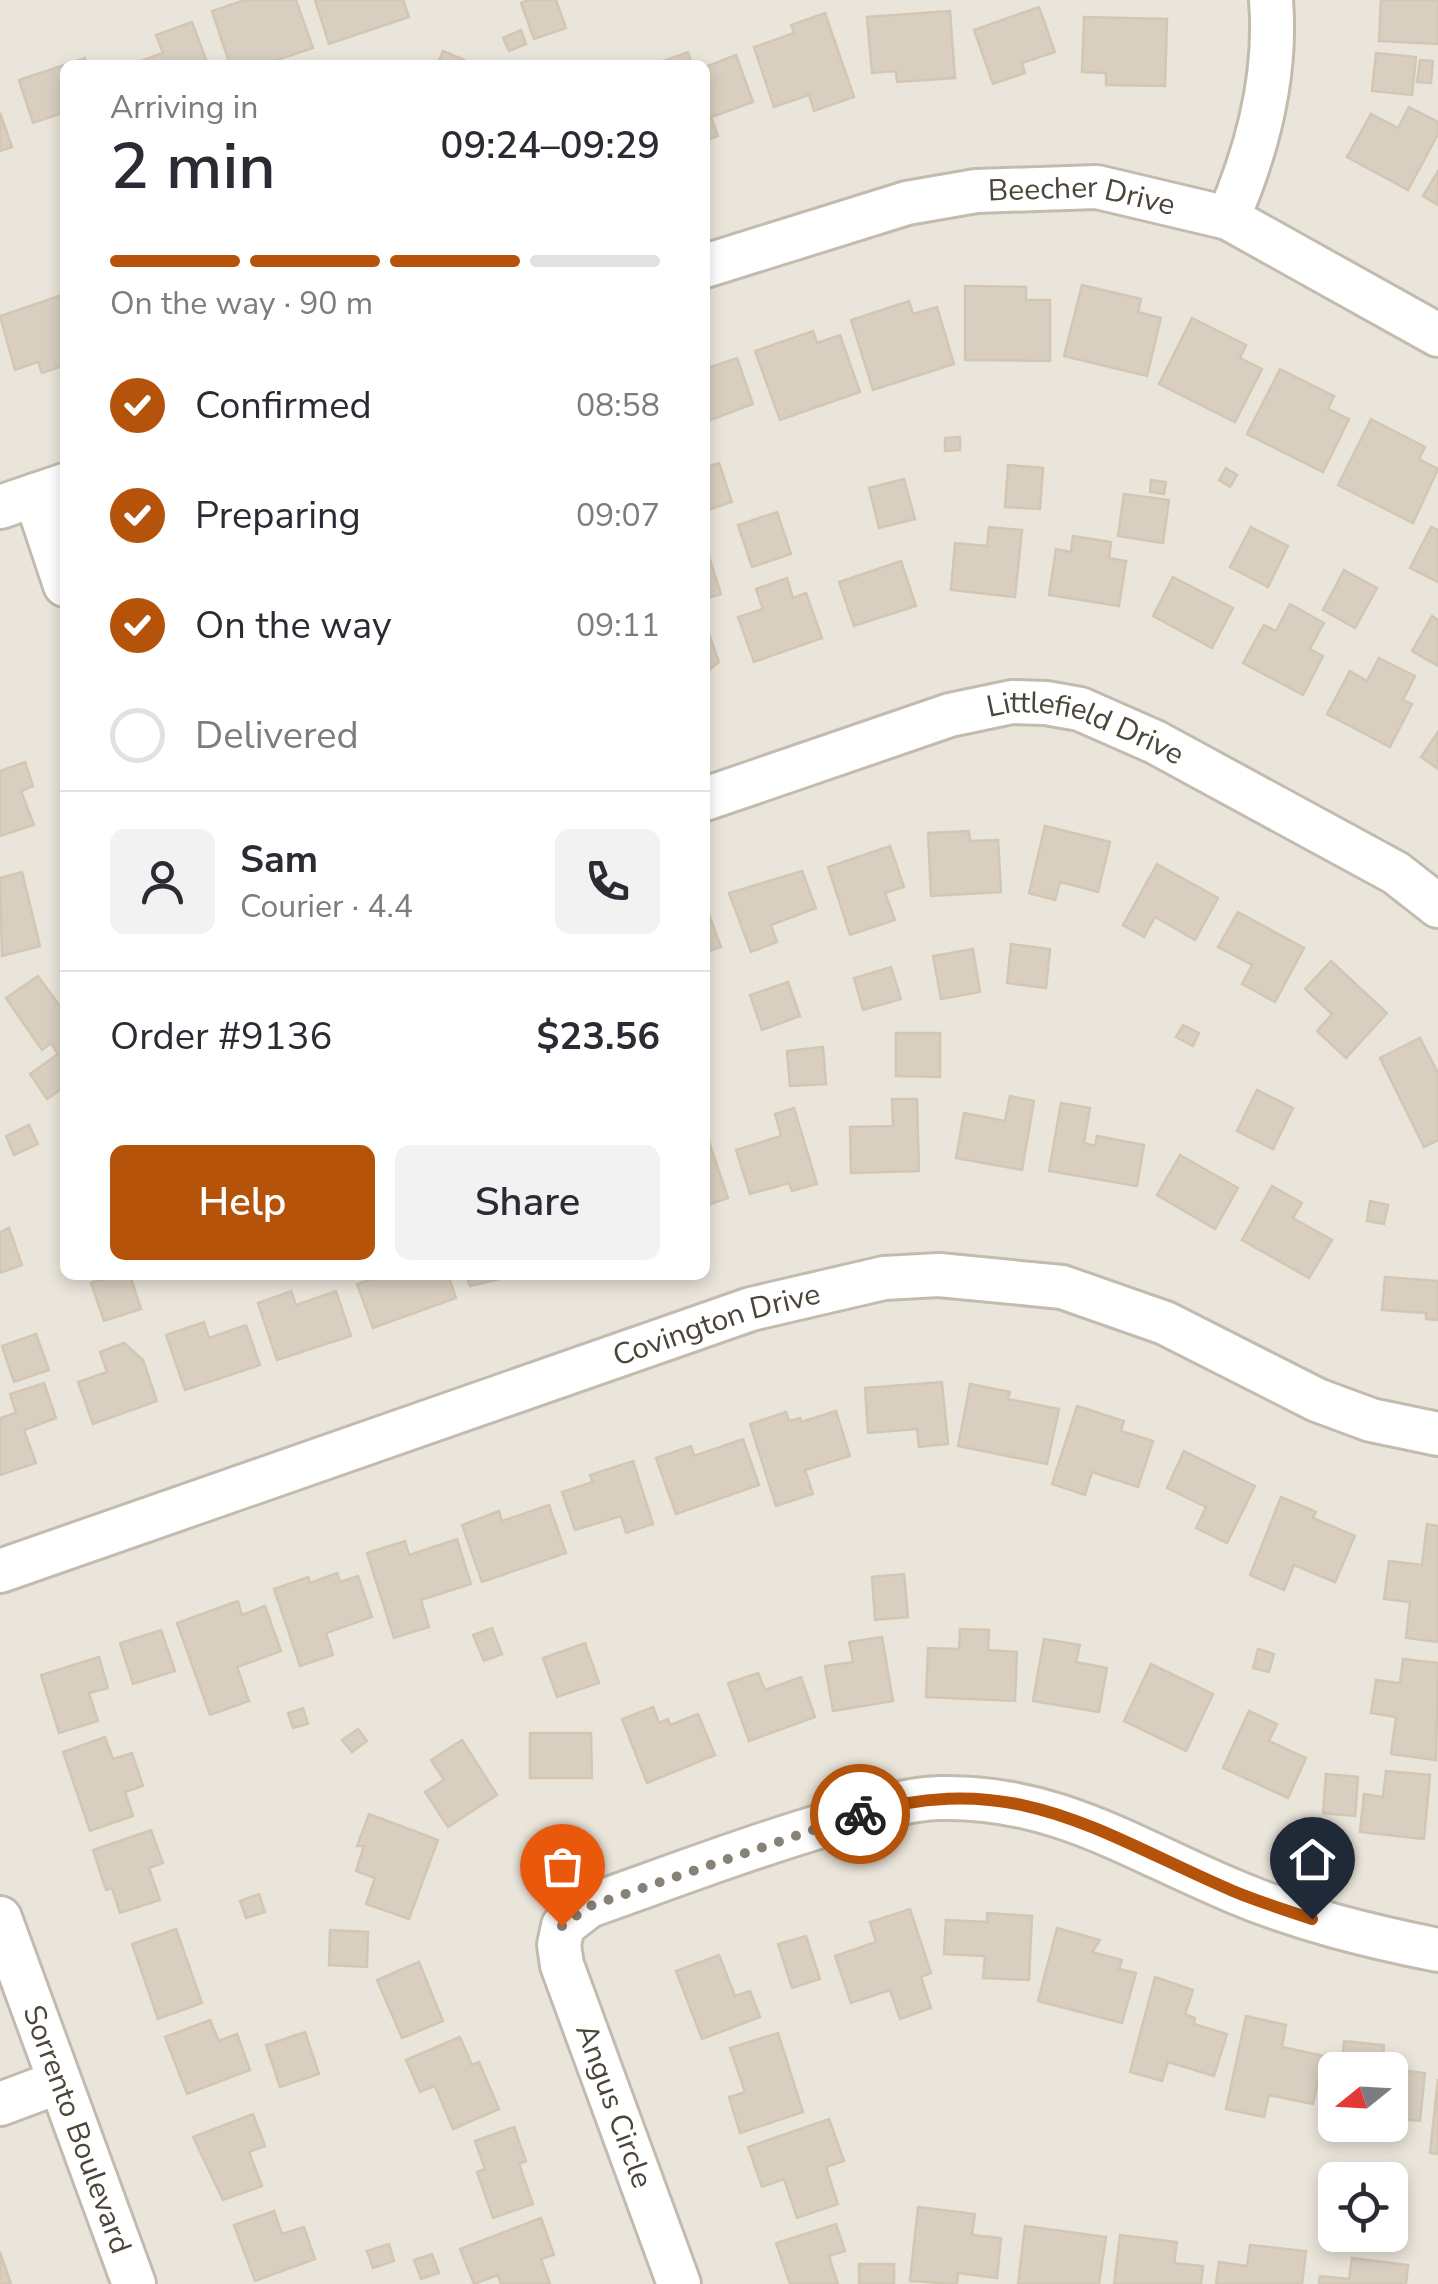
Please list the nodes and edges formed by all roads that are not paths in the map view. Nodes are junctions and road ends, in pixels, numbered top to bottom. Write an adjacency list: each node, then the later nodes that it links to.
1 (1271, 0): 2 (street)
2 (1228, 218): 3 (street, Beecher Drive); 4 (street, Beecher Drive)
3 (710, 264)
4 (1438, 335)
5 (33, 496): 6 (street)
6 (60, 571)
7 (710, 797): 8 (street, Littlefield Drive)
8 (1438, 906)
9 (1438, 1434): 10 (street, Covington Drive)
10 (0, 1571)
11 (0, 1918): 13 (street, Sorrento Boulevard)
12 (1438, 1950): 16 (street, Angus Circle)
13 (60, 2082): 14 (street); 15 (street, Sorrento Boulevard)
14 (0, 2104)
15 (134, 2284)
16 (679, 2284)

